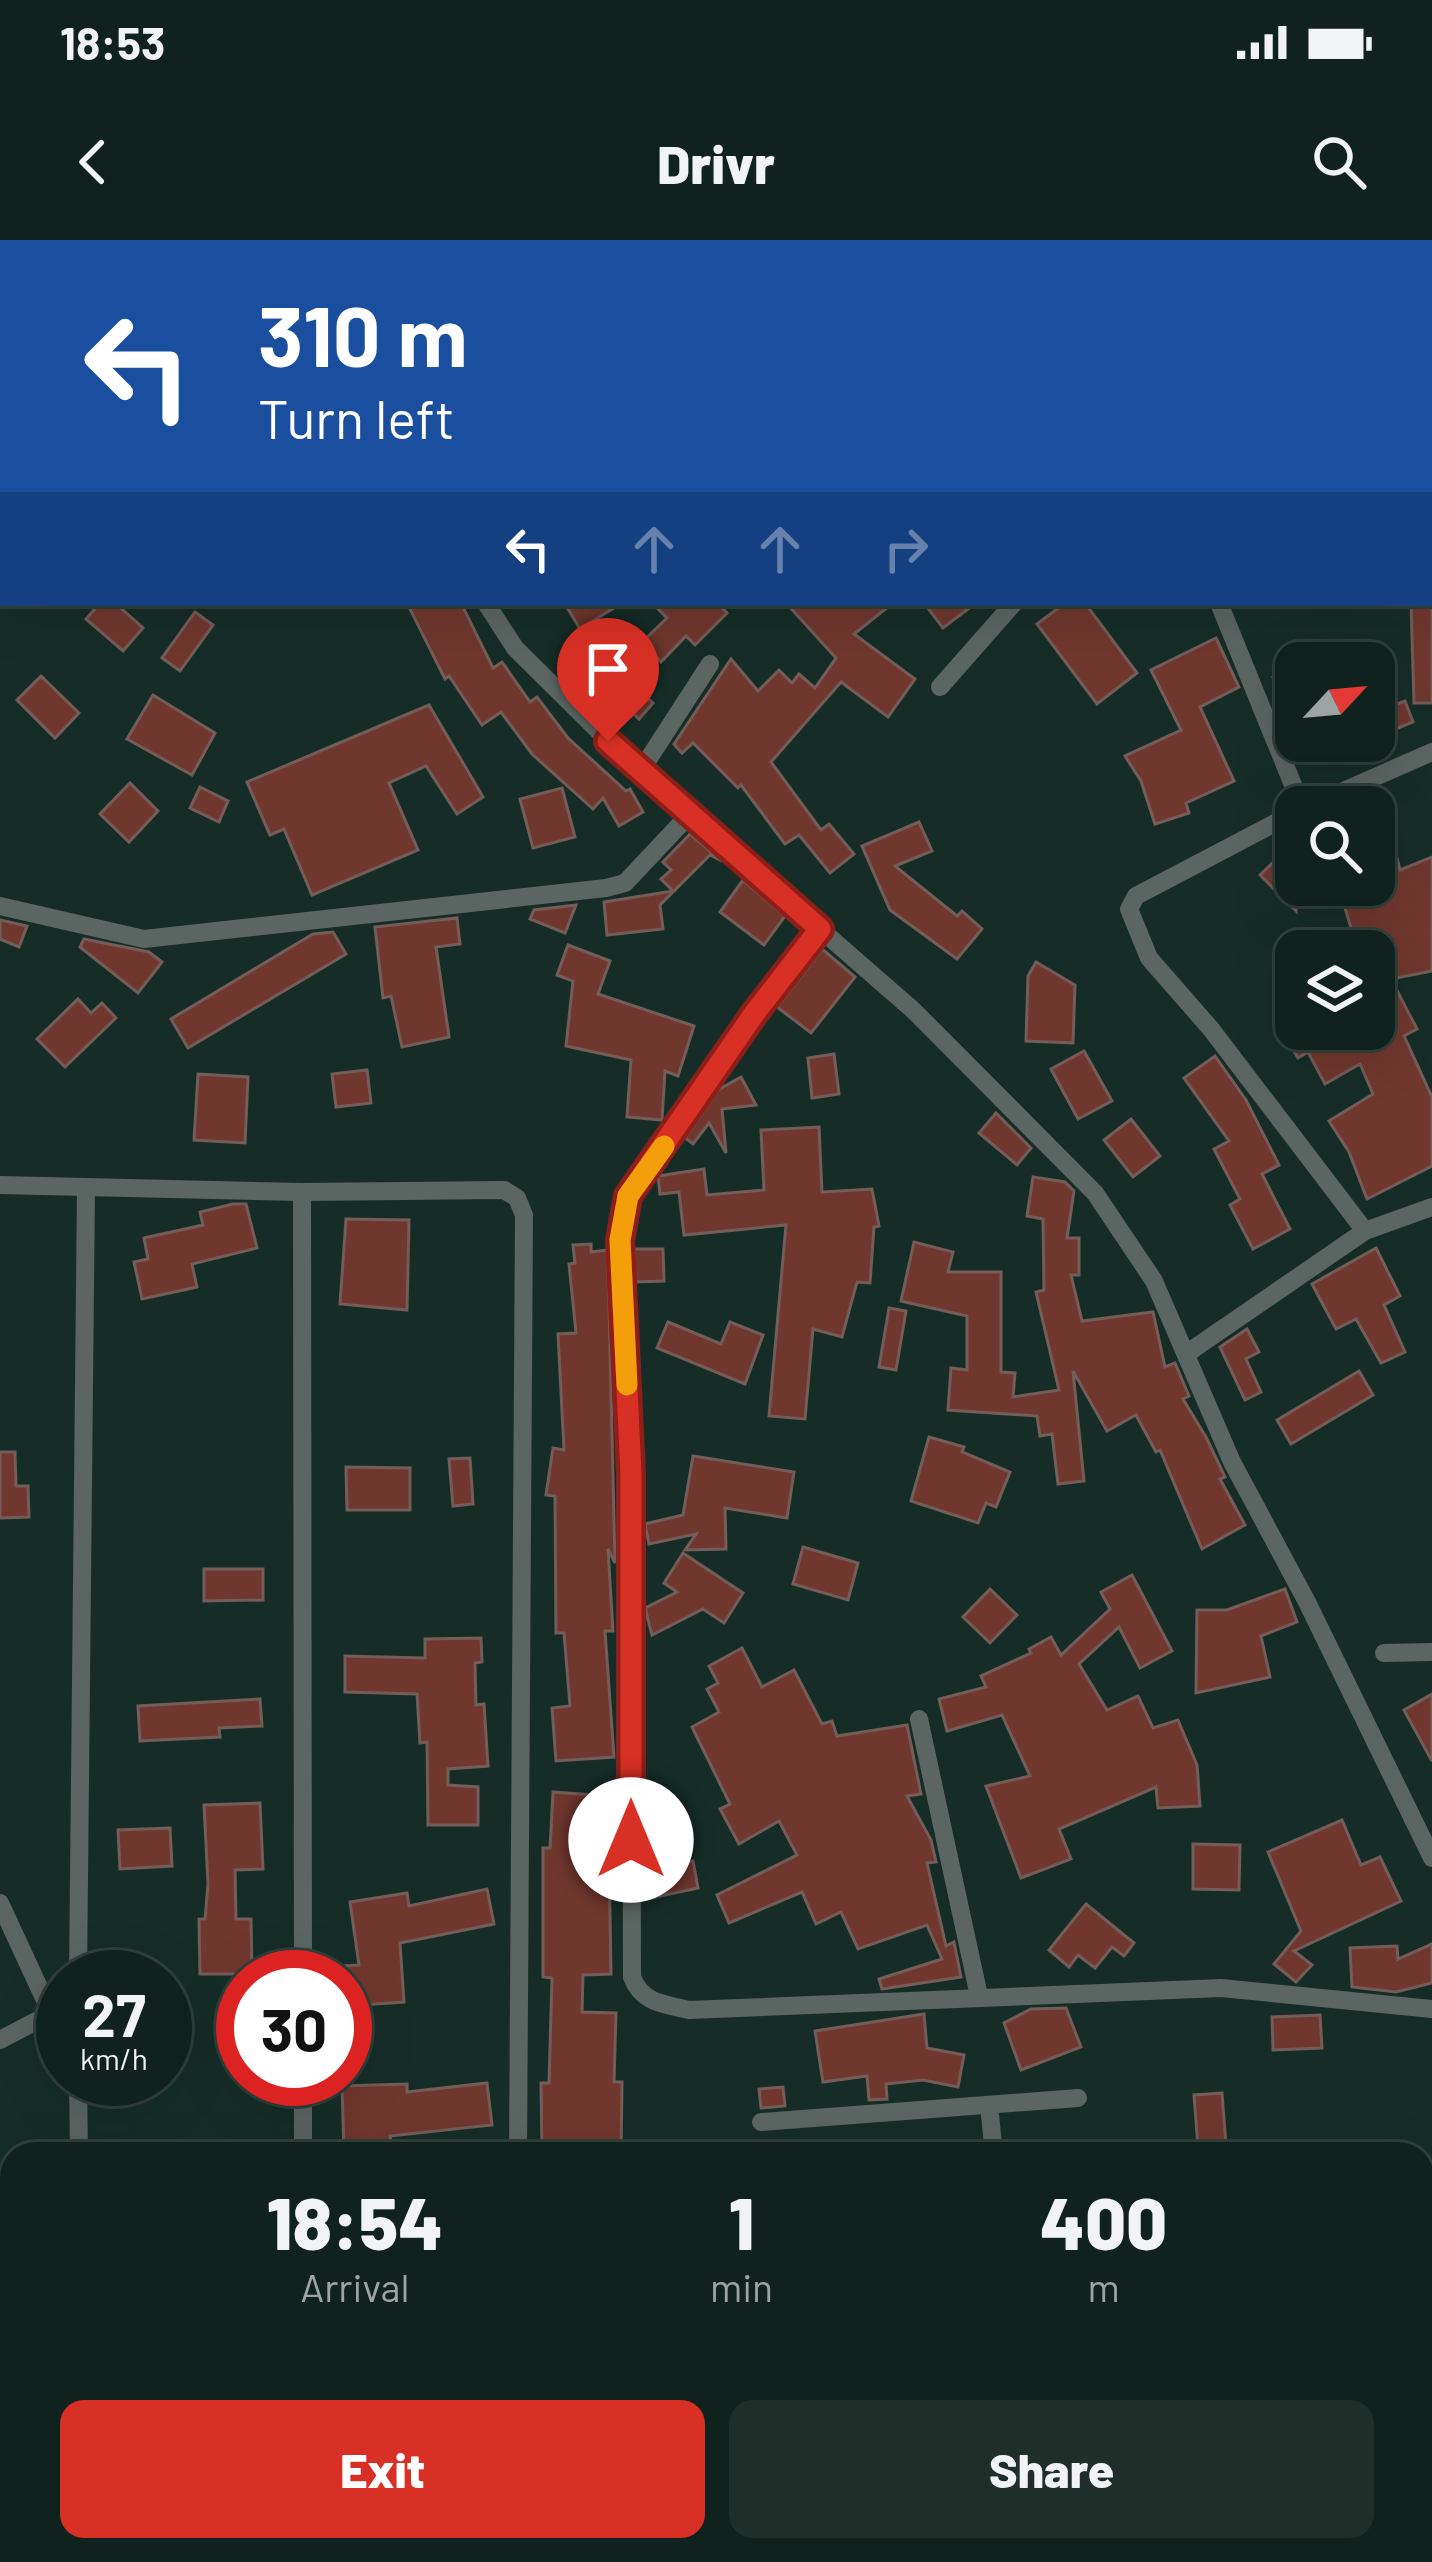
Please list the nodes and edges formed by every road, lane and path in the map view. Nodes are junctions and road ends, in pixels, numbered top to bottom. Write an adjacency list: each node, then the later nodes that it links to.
1 (487, 606): 7 (street)
2 (1012, 606): 5 (street)
3 (1220, 606): 8 (street)
4 (710, 664): 7 (street)
5 (940, 687)
6 (1432, 752): 9 (street)
7 (640, 772): 10 (street)
8 (1293, 786)
9 (1354, 786)
10 (688, 815): 12 (street); 13 (street)
11 (1275, 823): 18 (street)
12 (0, 905)
13 (820, 929): 19 (street); 28 (street)
14 (0, 1185): 15 (street)
15 (86, 1188): 16 (street); 25 (street)
16 (302, 1192): 26 (street); 39 (street)
17 (1432, 1207): 18 (street)
18 (1365, 1231): 19 (street)
19 (1186, 1354): 23 (street)
20 (1384, 1652): 21 (street)
21 (1432, 1652)
22 (919, 1719): 28 (street)
23 (1432, 1858)
24 (0, 1903): 27 (street)
25 (78, 1950)
26 (303, 1950)
27 (36, 1974)
28 (979, 1996): 29 (street)
29 (1432, 2009)
30 (36, 2023): 31 (street)
31 (0, 2040)
32 (1078, 2098): 33 (street)
33 (989, 2105): 36 (street); 40 (street)
34 (78, 2106): 37 (street)
35 (303, 2106): 38 (street)
36 (761, 2122)
37 (79, 2142)
38 (303, 2142)
39 (518, 2142)
40 (993, 2142)

